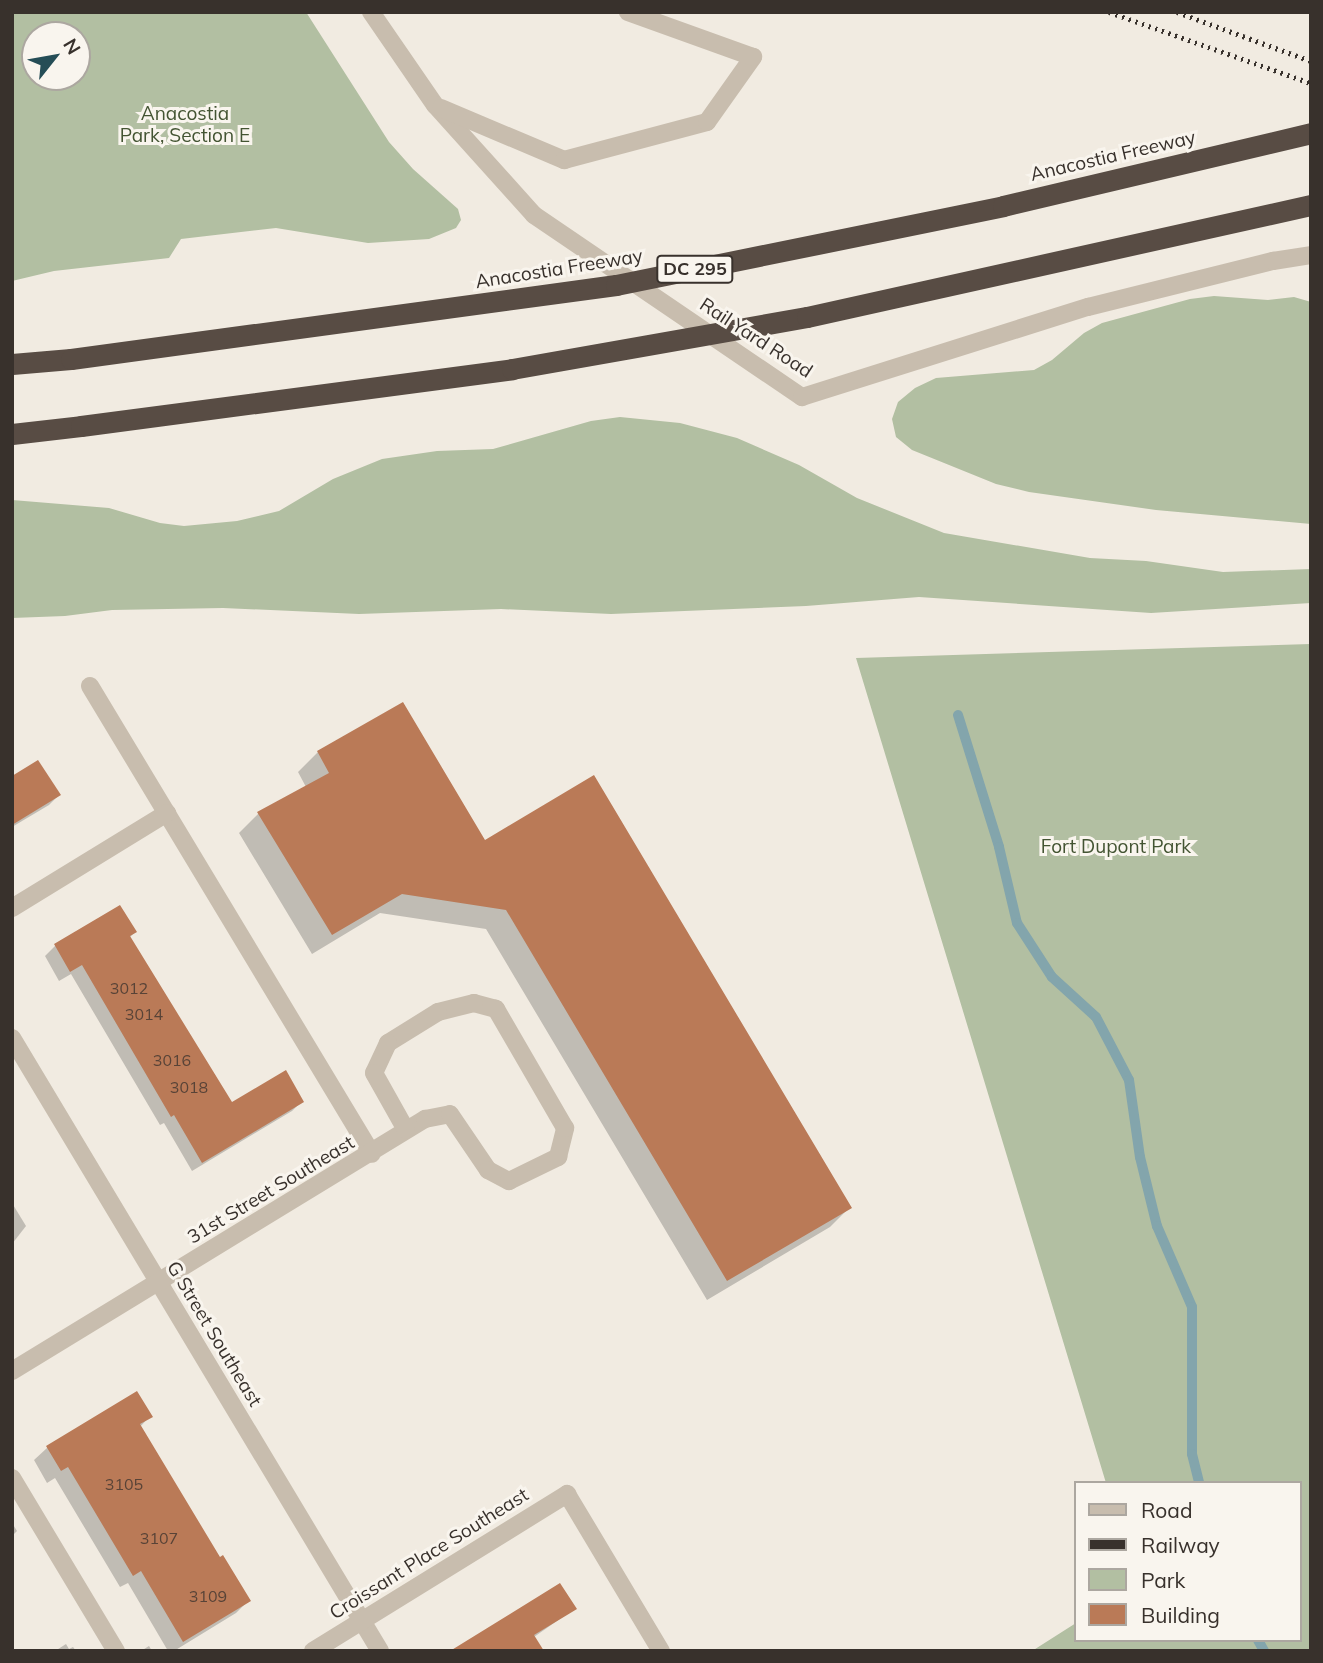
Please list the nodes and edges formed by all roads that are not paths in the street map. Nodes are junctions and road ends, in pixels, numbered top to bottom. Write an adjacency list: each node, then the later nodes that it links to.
1 (371, 12): 3 (street, Rail Yard Road)
2 (628, 12): 3 (street)
3 (435, 105): 6 (street, Rail Yard Road)
4 (1311, 133): 7 (highway, Anacostia Freeway / DC 295, bridge)
5 (1311, 205): 8 (highway, bridge)
6 (1311, 256)
7 (12, 364)
8 (12, 434)
9 (90, 686): 10 (street)
10 (167, 813): 11 (street); 14 (street)
11 (12, 908)
12 (12, 1038): 15 (street, G Street Southeast)
13 (405, 1129): 13 (street, 31st Street Southeast); 14 (street, 31st Street Southeast)
14 (372, 1154): 15 (street, 31st Street Southeast)
15 (159, 1283): 16 (street, 31st Street Southeast); 18 (street, G Street Southeast)
16 (12, 1371)
17 (12, 1478): 19 (street)
18 (362, 1620): 20 (street, Croissant Place Southeast); 21 (street, G Street Southeast); 22 (street, Croissant Place Southeast)
19 (116, 1651)
20 (313, 1651)
21 (380, 1651)
22 (661, 1651)

